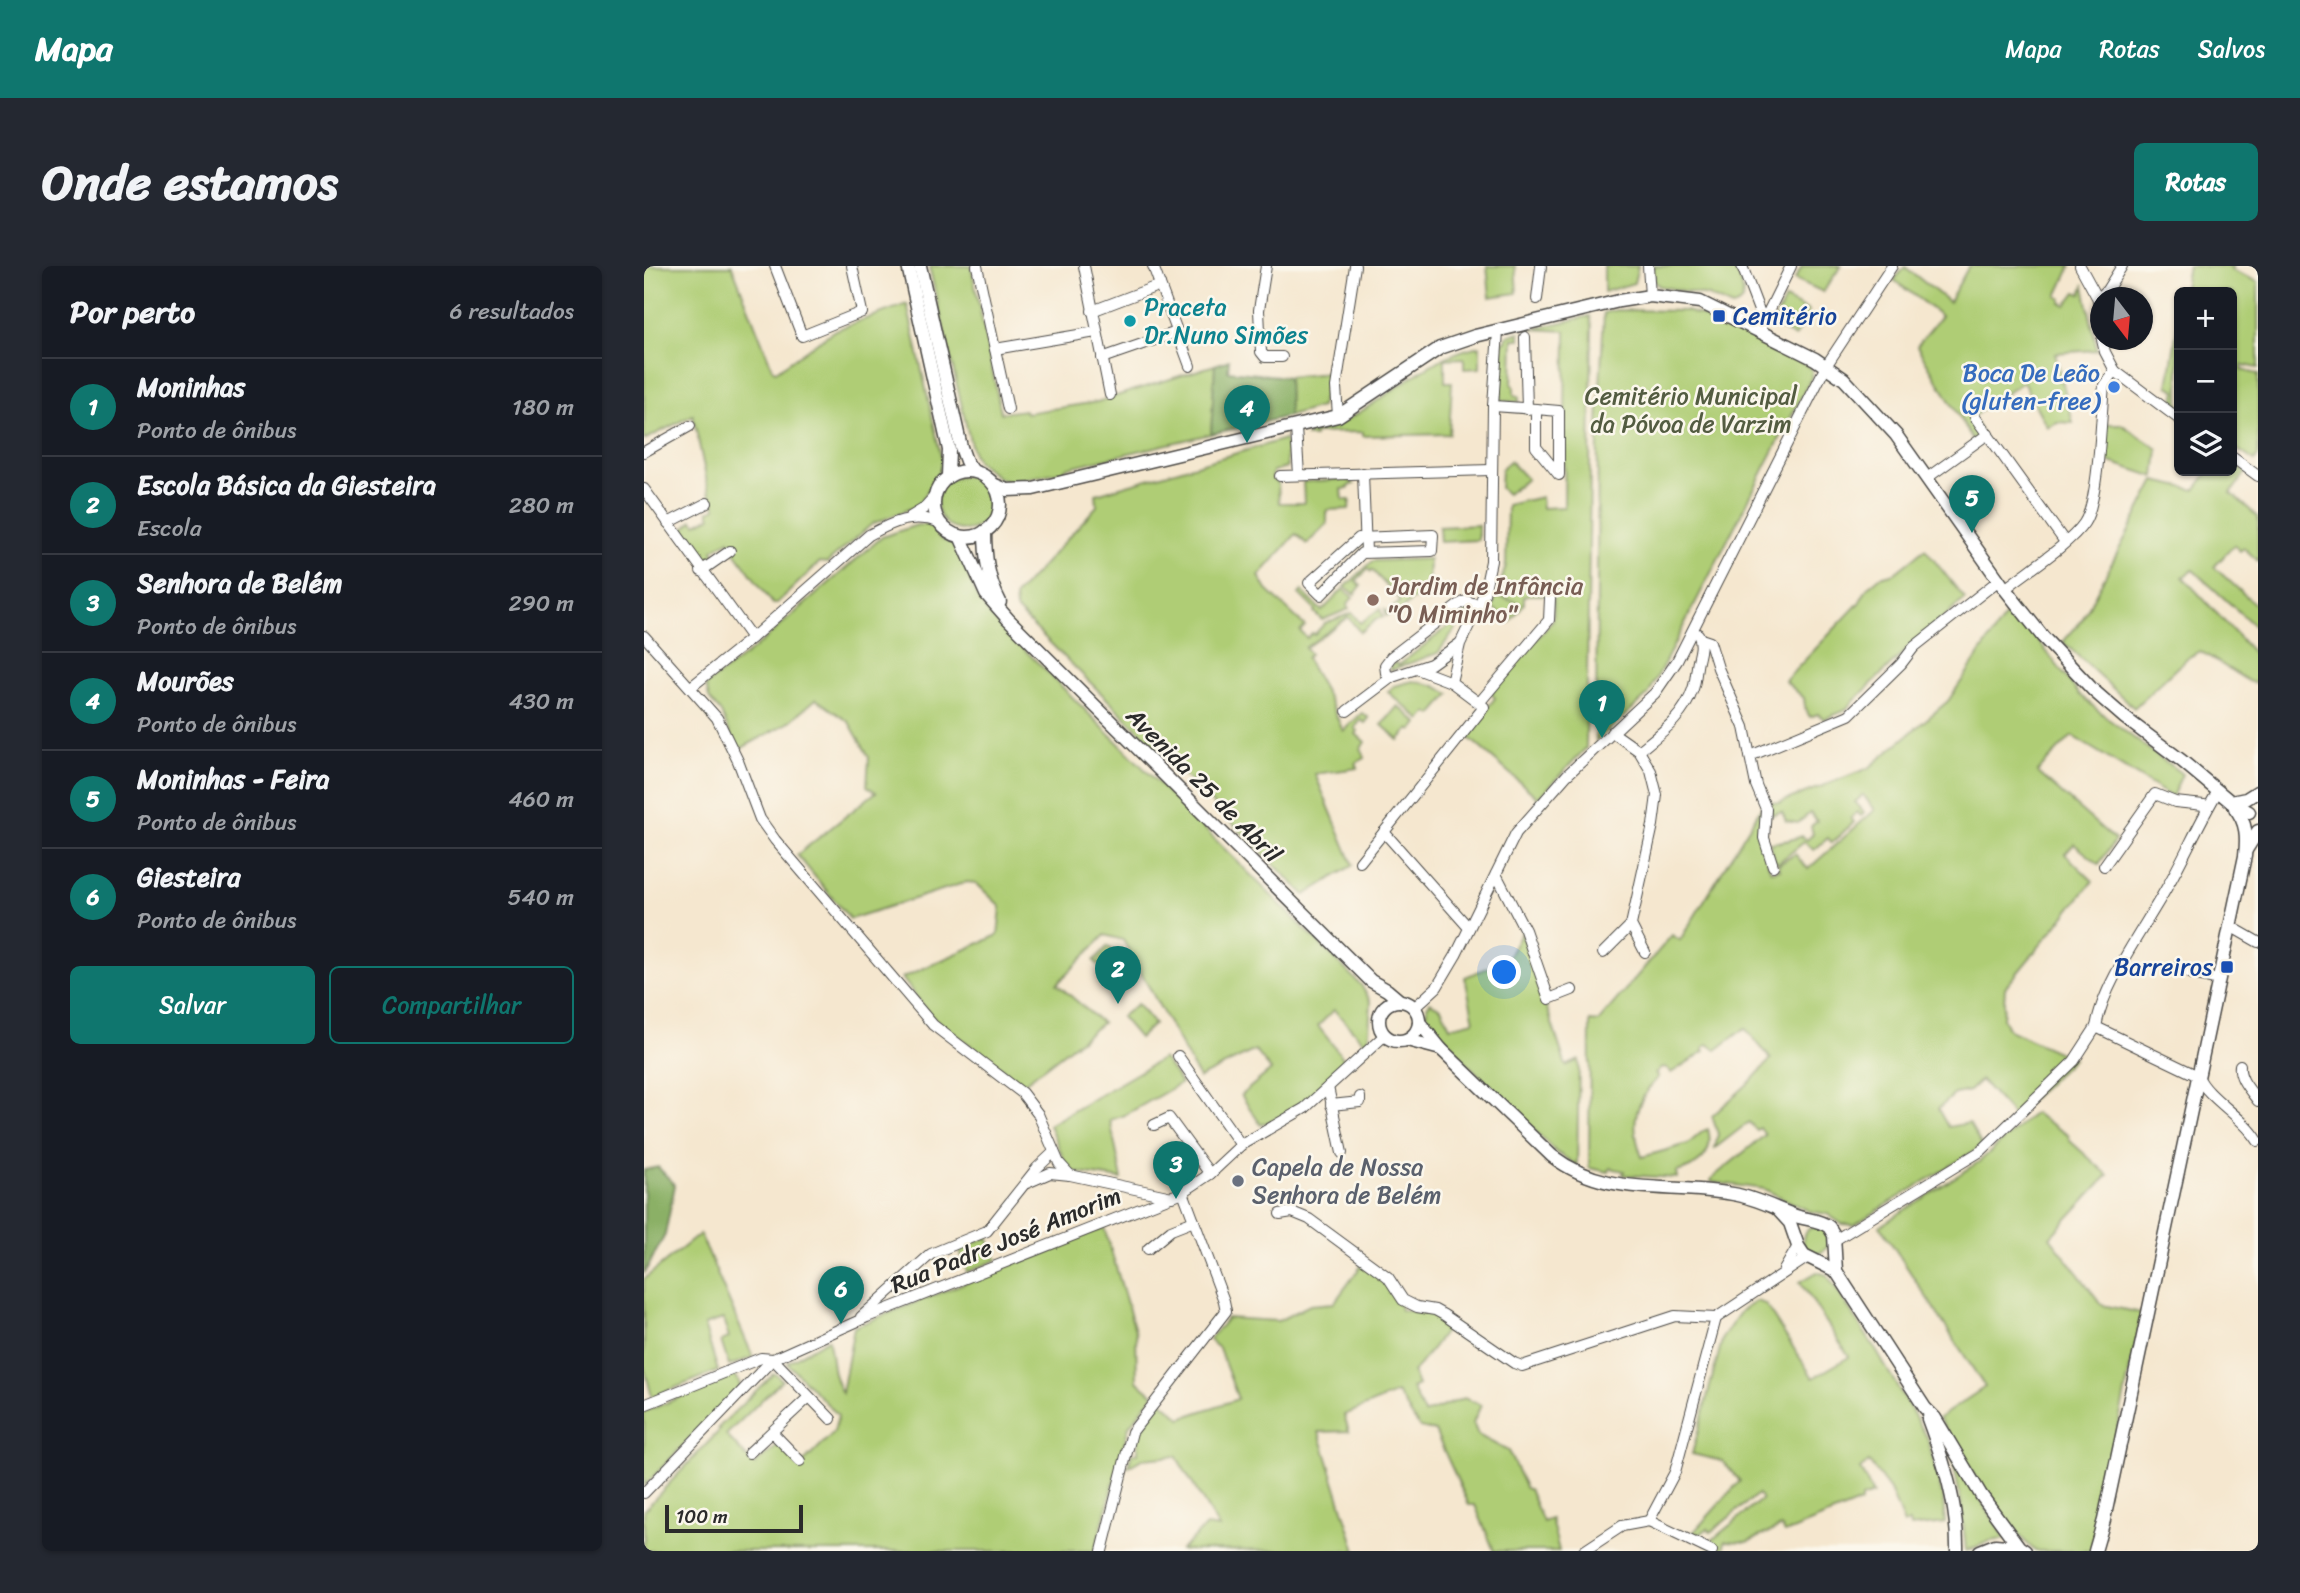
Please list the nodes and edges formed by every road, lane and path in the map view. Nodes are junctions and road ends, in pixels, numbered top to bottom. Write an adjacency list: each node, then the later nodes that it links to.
1 (775, 266): 2 (street)
2 (852, 266)
3 (908, 266): 51 (main road)
4 (920, 266): 48 (main road)
5 (976, 266): 28 (street)
6 (1084, 266): 22 (street)
7 (1153, 266): 17 (street)
8 (1266, 266): 30 (street)
9 (1355, 266): 40 (street)
10 (1541, 266): 21 (street)
11 (1648, 266): 20 (street)
12 (1742, 266): 23 (street)
13 (1791, 266): 23 (street)
14 (1892, 266): 33 (street)
15 (2080, 266): 18 (street)
16 (2122, 266): 19 (street)
17 (1160, 285): 22 (street); 26 (street)
18 (2091, 287)
19 (2109, 287)
20 (1650, 296): 23 (main road); 24 (main road)
21 (1537, 299)
22 (1092, 311): 25 (street)
23 (1761, 326): 33 (main road)
24 (1498, 331): 36 (street); 40 (main road)
25 (1096, 332): 28 (street); 31 (street)
26 (1177, 332): 31 (street); 32 (street)
27 (1525, 337): 38 (street)
28 (995, 349): 37 (street)
29 (2104, 350): 34 (street)
30 (1282, 357)
31 (1102, 358): 35 (street)
32 (1190, 366)
33 (1826, 366): 54 (main road); 75 (street)
34 (2115, 371): 39 (street); 67 (street)
35 (1110, 395)
36 (1493, 406): 38 (street); 47 (street)
37 (1008, 409)
38 (1531, 409): 38 (street)
39 (2174, 415)
40 (1338, 416): 43 (main road)
41 (1975, 416): 44 (street)
42 (690, 426): 45 (street)
43 (1296, 428): 50 (street); 57 (main road)
44 (1988, 434): 54 (street); 67 (street)
45 (644, 452)
46 (2237, 461): 53 (street)
47 (1491, 470): 49 (street); 73 (street)
48 (973, 471): 51 (main road); 55 (main road)
49 (1363, 473): 50 (street); 66 (street)
50 (1299, 475): 52 (street)
51 (948, 476): 58 (main road)
52 (1280, 476)
53 (2258, 476)
54 (1927, 478): 71 (main road)
55 (995, 485): 57 (main road); 60 (main road)
56 (644, 489): 63 (street)
57 (1022, 491): 60 (main road)
58 (934, 497): 61 (street); 62 (main road)
59 (707, 503): 63 (street)
60 (1000, 510): 64 (main road)
61 (910, 518): 62 (street); 77 (street)
62 (939, 522): 65 (main road, Avenida 25 de Abril)
63 (668, 523): 70 (street)
64 (985, 531): 65 (main road); 74 (main road, Avenida 25 de Abril)
65 (960, 537): 74 (main road, Avenida 25 de Abril)
66 (1366, 537): 69 (street); 69 (street); 69 (street)
67 (2064, 542): 71 (street)
68 (730, 551): 70 (street)
69 (1366, 552)
70 (701, 571): 77 (street)
71 (2002, 584): 88 (street); 89 (main road)
72 (1550, 598): 84 (street)
73 (1479, 605): 79 (street); 81 (street)
74 (1008, 619): 108 (main road, Avenida 25 de Abril)
75 (1693, 629): 78 (street); 86 (street)
76 (644, 636): 83 (street)
77 (752, 638): 83 (street)
78 (1701, 639): 87 (street); 88 (street)
79 (1460, 644): 80 (street); 82 (street)
80 (1417, 669): 81 (street); 82 (street)
81 (1391, 678): 85 (street)
82 (1451, 681): 84 (street)
83 (691, 687): 129 (street)
84 (1479, 704): 95 (street)
85 (1347, 711)
86 (1612, 732): 87 (street); 99 (street)
87 (1639, 751): 100 (street)
88 (1750, 757): 97 (street)
89 (2218, 791): 92 (main road); 93 (street)
90 (2258, 791): 91 (main road); 92 (main road); 94 (main road)
91 (2258, 797)
92 (2231, 802): 94 (main road)
93 (2206, 811): 98 (street); 114 (street)
94 (2251, 819): 101 (main road)
95 (1384, 832): 96 (street); 102 (street)
96 (1360, 862)
97 (1773, 866)
98 (2104, 866)
99 (1496, 873): 102 (street); 109 (street)
100 (1631, 925): 104 (street); 105 (street)
101 (2230, 926): 103 (street); 107 (main road)
102 (1469, 928): 111 (street)
103 (2258, 942)
104 (1645, 952)
105 (1603, 953)
106 (2178, 967): 107 (street)
107 (2218, 980): 120 (main road)
108 (1371, 981): 110 (main road, Avenida 25 de Abril); 112 (main road, Avenida 25 de Abril)
109 (1572, 990)
110 (1400, 1002): 111 (main road); 112 (main road)
111 (1414, 1008): 113 (main road)
112 (1381, 1013): 115 (main road)
113 (1419, 1022): 116 (main road); 117 (main road)
114 (2096, 1027): 120 (street); 139 (street)
115 (1385, 1035): 116 (main road); 121 (street, Rua Padre José Amorim)
116 (1406, 1040): 117 (main road)
117 (1441, 1049): 134 (main road)
118 (1178, 1056): 127 (street)
119 (2240, 1065): 123 (street)
120 (2198, 1076): 126 (street); 166 (main road)
121 (1328, 1087): 124 (street); 127 (street, Rua Padre José Amorim)
122 (1360, 1097): 124 (street)
123 (2258, 1101)
124 (1331, 1104): 128 (street)
125 (1154, 1125): 130 (street)
126 (2257, 1138)
127 (1241, 1145): 130 (street, Rua Padre José Amorim)
128 (1342, 1153)
129 (1056, 1156): 131 (street); 132 (street)
130 (1210, 1174): 133 (street, Rua Padre José Amorim)
131 (1070, 1175): 132 (street); 133 (street)
132 (1029, 1182): 146 (street)
133 (1178, 1194): 136 (street); 148 (street, Rua Padre José Amorim)
134 (1776, 1207): 137 (main road); 140 (main road)
135 (1280, 1214): 150 (street)
136 (1194, 1221): 142 (street); 167 (street)
137 (1816, 1221): 138 (main road); 140 (main road)
138 (1829, 1227): 139 (street); 141 (main road)
139 (1850, 1230): 141 (street)
140 (1797, 1243): 143 (main road); 145 (street)
141 (1834, 1244): 143 (main road); 144 (main road)
142 (1148, 1249)
143 (1811, 1258): 144 (main road); 145 (street)
144 (1836, 1271): 157 (main road)
145 (1780, 1276): 150 (street)
146 (901, 1283): 147 (street); 148 (street)
147 (887, 1296): 149 (street); 151 (street)
148 (898, 1305): 149 (street, Rua Padre José Amorim)
149 (887, 1309): 151 (street, Rua Padre José Amorim)
150 (1716, 1318): 164 (street)
151 (859, 1321): 152 (street, Rua Padre José Amorim)
152 (773, 1359): 153 (street); 154 (street); 155 (street)
153 (734, 1369): 154 (street); 156 (street)
154 (744, 1389): 162 (street)
155 (809, 1397): 158 (street); 159 (street)
156 (644, 1405)
157 (1925, 1408): 163 (main road); 165 (main road)
158 (831, 1419)
159 (772, 1432): 160 (street); 161 (street)
160 (749, 1453)
161 (800, 1461)
162 (644, 1493)
163 (1952, 1500): 170 (main road); 171 (main road)
164 (1649, 1521): 168 (street); 169 (street)
165 (2022, 1549): 172 (main road)
166 (2097, 1550)
167 (1101, 1551)
168 (1584, 1551)
169 (1712, 1551)
170 (1951, 1551)
171 (1957, 1551)
172 (1980, 1551)

